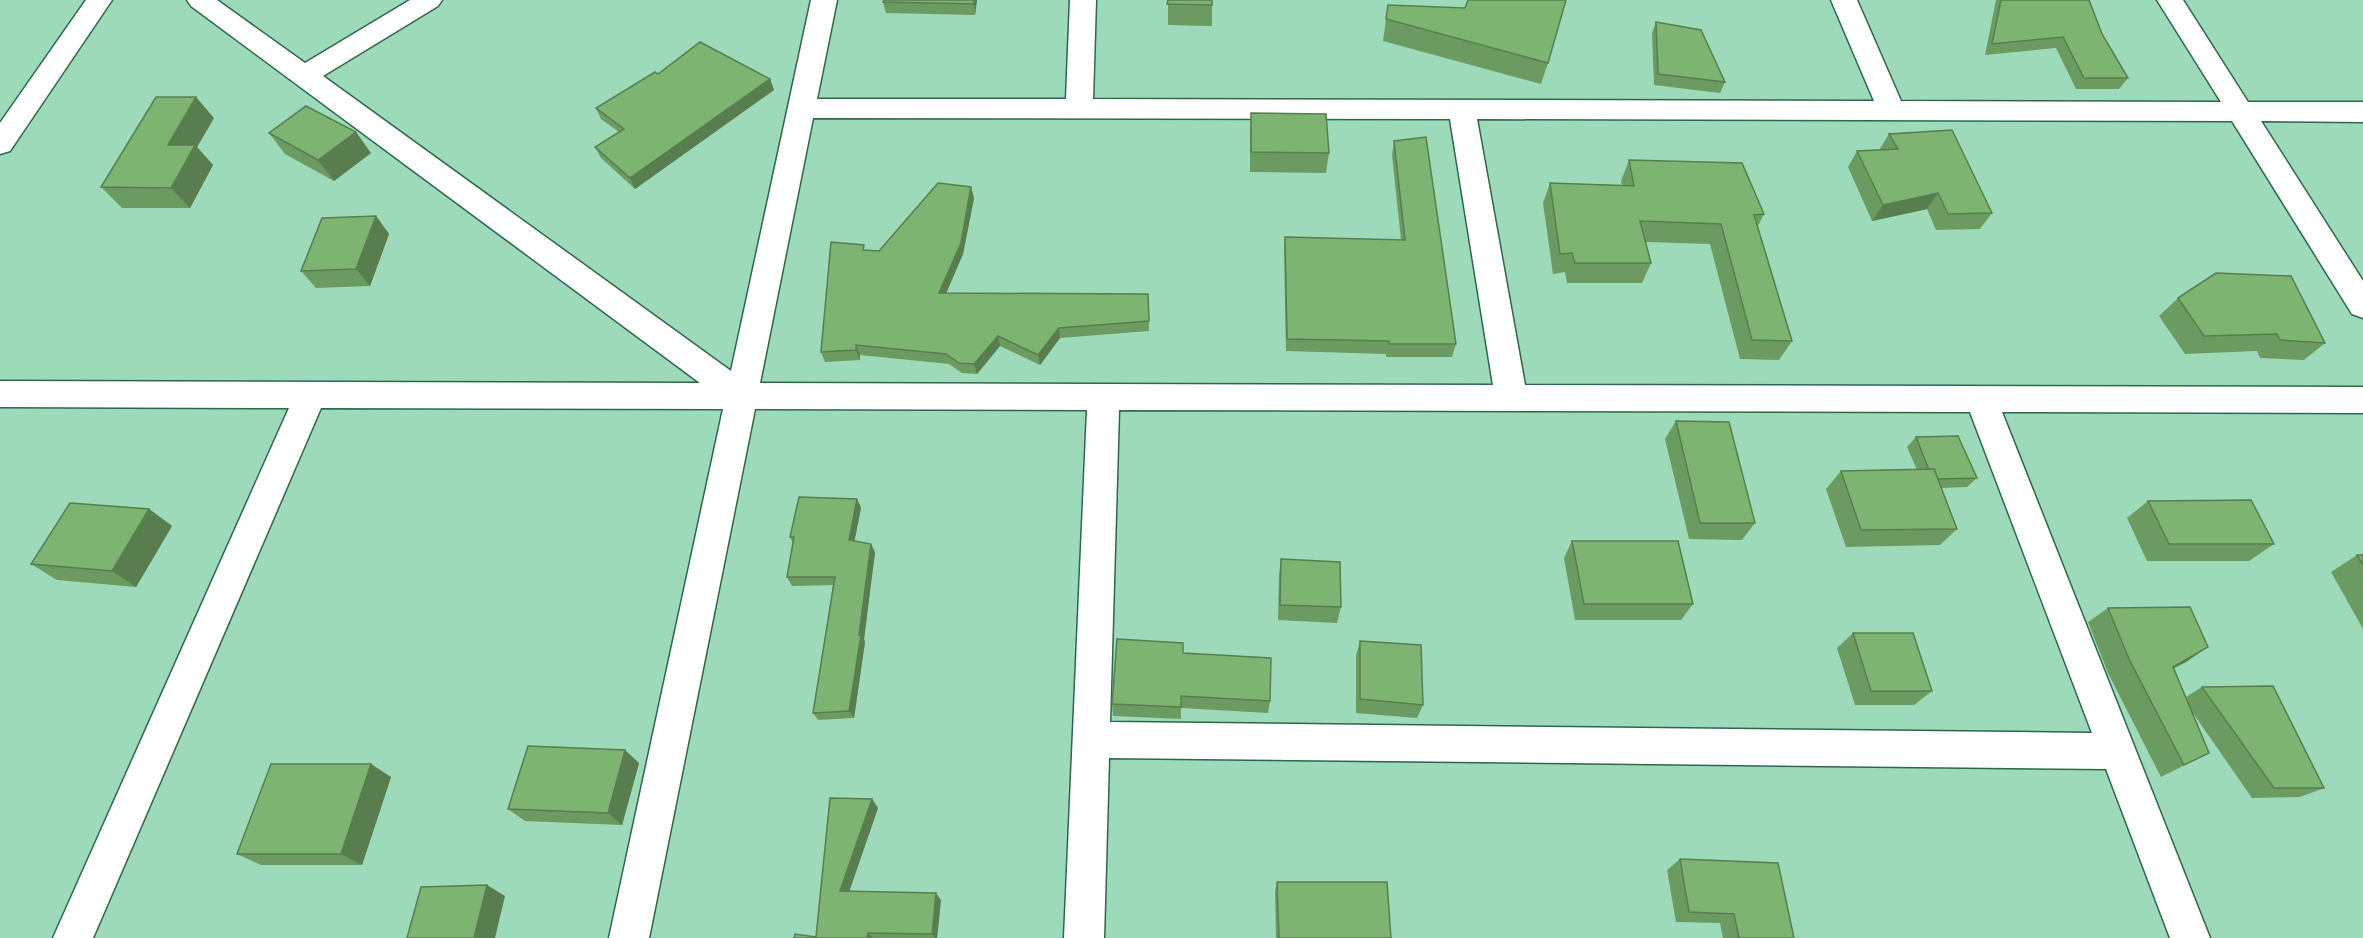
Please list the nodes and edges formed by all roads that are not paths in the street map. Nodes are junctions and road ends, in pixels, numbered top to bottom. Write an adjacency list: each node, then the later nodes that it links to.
1 (99, 0): 15 (street)
2 (200, 0): 8 (street)
3 (429, 0): 8 (street)
4 (824, 0): 9 (street)
5 (1083, 0): 10 (street)
6 (1844, 0): 12 (street)
7 (2170, 0): 13 (street)
8 (304, 76): 19 (street)
9 (802, 108): 10 (street); 19 (street)
10 (1079, 109): 11 (street)
11 (1462, 110): 12 (street); 21 (street)
12 (1892, 111): 13 (street)
13 (2239, 112): 14 (street); 16 (street)
14 (2363, 112)
15 (0, 144)
16 (2363, 306)
17 (0, 394): 18 (street)
18 (311, 395): 19 (street); 26 (street)
19 (742, 396): 20 (street); 27 (street)
20 (1102, 397): 21 (street); 24 (street)
21 (1511, 398): 22 (street)
22 (1981, 399): 23 (street); 25 (street)
23 (2363, 400)
24 (1090, 740): 25 (street); 28 (street)
25 (2117, 751): 29 (street)
26 (73, 938)
27 (629, 938)
28 (1084, 938)
29 (2190, 938)

